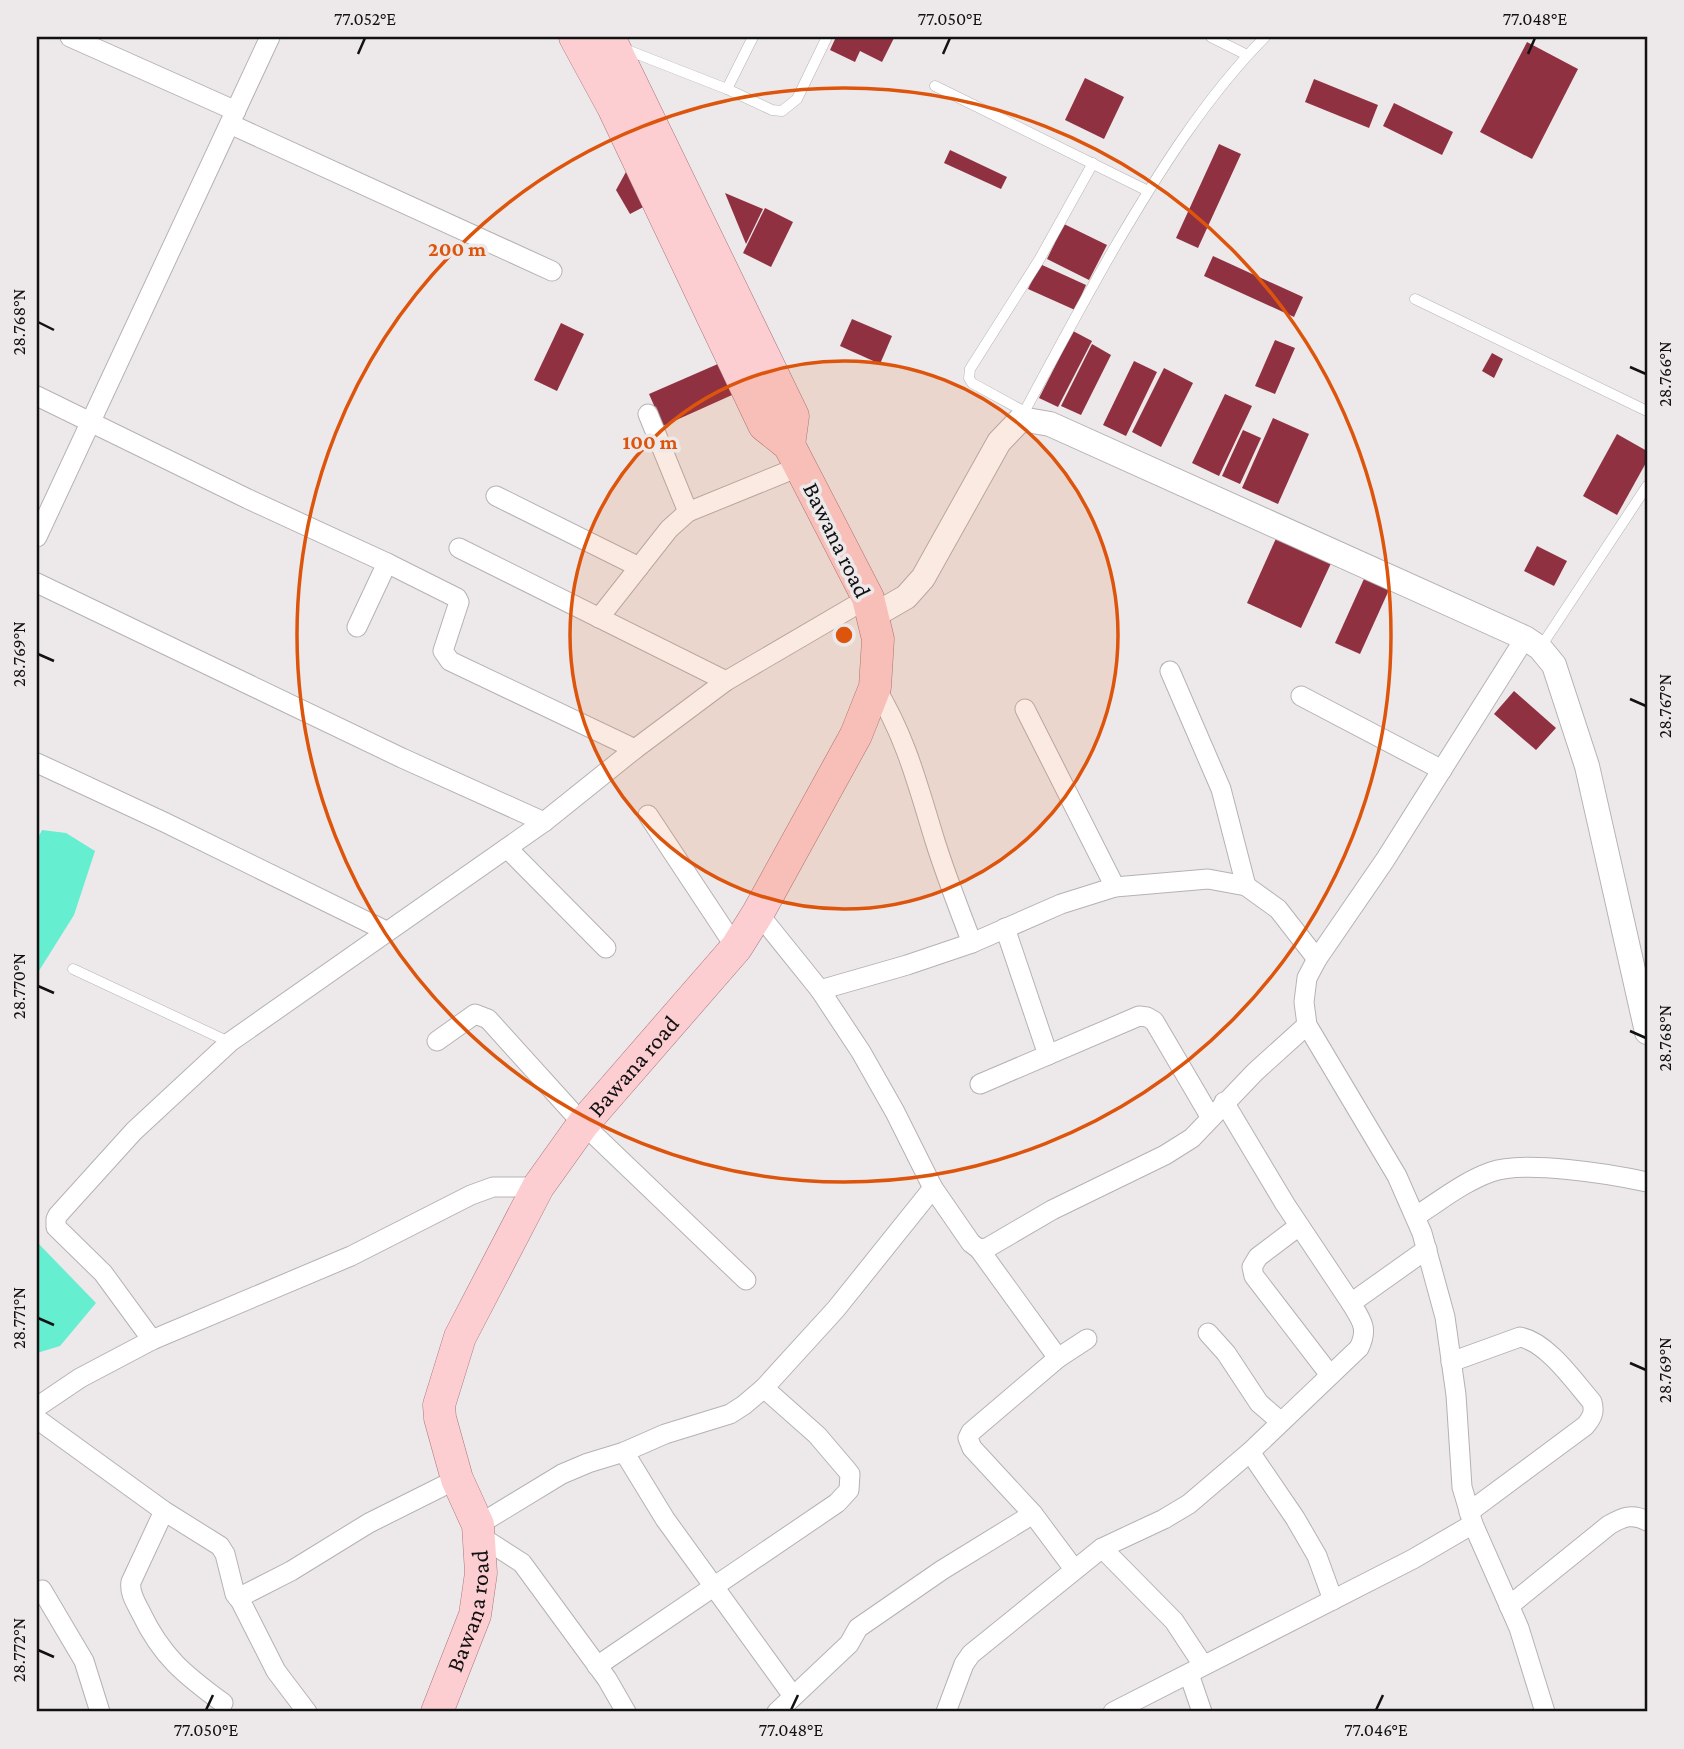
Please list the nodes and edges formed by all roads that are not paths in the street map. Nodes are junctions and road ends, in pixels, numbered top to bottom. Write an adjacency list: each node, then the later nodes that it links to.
1 (70, 37): 11 (street)
2 (270, 37): 11 (street)
3 (753, 37): 10 (lane)
4 (827, 37): 10 (lane)
5 (1211, 37): 8 (lane)
6 (1265, 37): 8 (lane)
7 (597, 44): 10 (lane); 21 (main road, Bawana road)
8 (1247, 55): 13 (lane)
9 (935, 86): 12 (lane)
10 (726, 89)
11 (233, 118): 14 (street); 20 (street)
12 (1093, 163): 13 (lane); 19 (lane)
13 (1148, 191): 19 (lane)
14 (552, 271)
15 (1415, 299): 17 (lane)
16 (37, 397): 20 (street)
17 (1647, 411)
18 (648, 414): 24 (street)
19 (1023, 415): 30 (street); 33 (street)
20 (92, 422): 25 (street); 27 (street)
21 (795, 456): 24 (street); 30 (main road, Bawana road)
22 (1647, 486): 33 (lane)
23 (496, 496): 28 (street)
24 (688, 512): 28 (street)
25 (37, 537)
26 (459, 548): 31 (street)
27 (387, 563): 32 (street); 39 (street)
28 (639, 567): 31 (street)
29 (37, 583): 43 (street)
30 (870, 607): 35 (street); 36 (main road, Bawana road)
31 (599, 618): 35 (street)
32 (357, 627)
33 (1533, 643): 41 (street); 57 (street)
34 (1170, 671): 45 (street)
35 (726, 681): 39 (street)
36 (875, 687): 47 (main road, Bawana road); 50 (street)
37 (1301, 696): 41 (street)
38 (1025, 709): 46 (street)
39 (635, 748): 43 (street)
40 (37, 763): 49 (street)
41 (1442, 770): 53 (street)
42 (648, 815): 52 (street)
43 (544, 822): 44 (street)
44 (506, 848): 49 (street); 51 (street)
45 (1246, 886): 46 (street); 53 (street)
46 (1115, 887): 48 (street)
47 (758, 913): 52 (main road, Bawana road); 55 (street)
48 (1005, 928): 50 (street); 60 (street)
49 (386, 931): 59 (street)
50 (972, 943): 55 (street)
51 (606, 948)
52 (736, 948): 64 (main road, Bawana road)
53 (1317, 959): 56 (street)
54 (73, 969): 59 (lane)
55 (820, 990): 67 (street)
56 (1307, 1025): 62 (street); 68 (street)
57 (1647, 1032)
58 (437, 1041): 64 (street)
59 (230, 1042): 75 (street)
60 (1048, 1055): 61 (street); 63 (street)
61 (980, 1084)
62 (1224, 1102): 63 (street); 69 (street)
63 (1210, 1118): 70 (street)
64 (583, 1124): 66 (main road, Bawana road); 72 (street)
65 (1647, 1182): 68 (street)
66 (538, 1187): 75 (street); 86 (main road, Bawana road)
67 (933, 1188): 70 (street); 80 (street)
68 (1416, 1216): 71 (street)
69 (1299, 1226): 73 (street); 79 (street)
70 (979, 1249): 77 (street)
71 (1427, 1249): 73 (street); 78 (street)
72 (746, 1280)
73 (1351, 1303): 79 (street)
74 (1208, 1333): 83 (street)
75 (152, 1339): 81 (street)
76 (1087, 1339): 77 (street)
77 (1058, 1358): 88 (street)
78 (1451, 1362): 89 (street); 89 (street)
79 (1331, 1375): 83 (street)
80 (764, 1388): 84 (street); 94 (street)
81 (37, 1406)
82 (37, 1419): 87 (street)
83 (1281, 1422): 85 (street)
84 (624, 1452): 91 (street); 94 (street)
85 (1250, 1452): 92 (street); 97 (street)
86 (457, 1479): 91 (main road, Bawana road); 96 (street)
87 (164, 1511): 96 (street); 102 (street)
88 (1033, 1514): 93 (street); 101 (street)
89 (1471, 1518): 97 (street); 98 (street)
90 (1647, 1521): 98 (street)
91 (479, 1531): 99 (street); 105 (main road, Bawana road)
92 (1102, 1548): 93 (street); 100 (street)
93 (1074, 1569): 108 (street)
94 (712, 1587): 99 (street); 101 (street)
95 (37, 1591): 103 (street)
96 (239, 1598): 104 (street)
97 (1333, 1600): 100 (street)
98 (1509, 1606): 111 (street)
99 (597, 1666): 106 (street)
100 (1196, 1670): 109 (street); 110 (street)
101 (793, 1696): 107 (street)
102 (223, 1703)
103 (100, 1712)
104 (307, 1712)
105 (437, 1712)
106 (626, 1712)
107 (776, 1712)
108 (946, 1712)
109 (1113, 1712)
110 (1202, 1712)
111 (1545, 1712)

